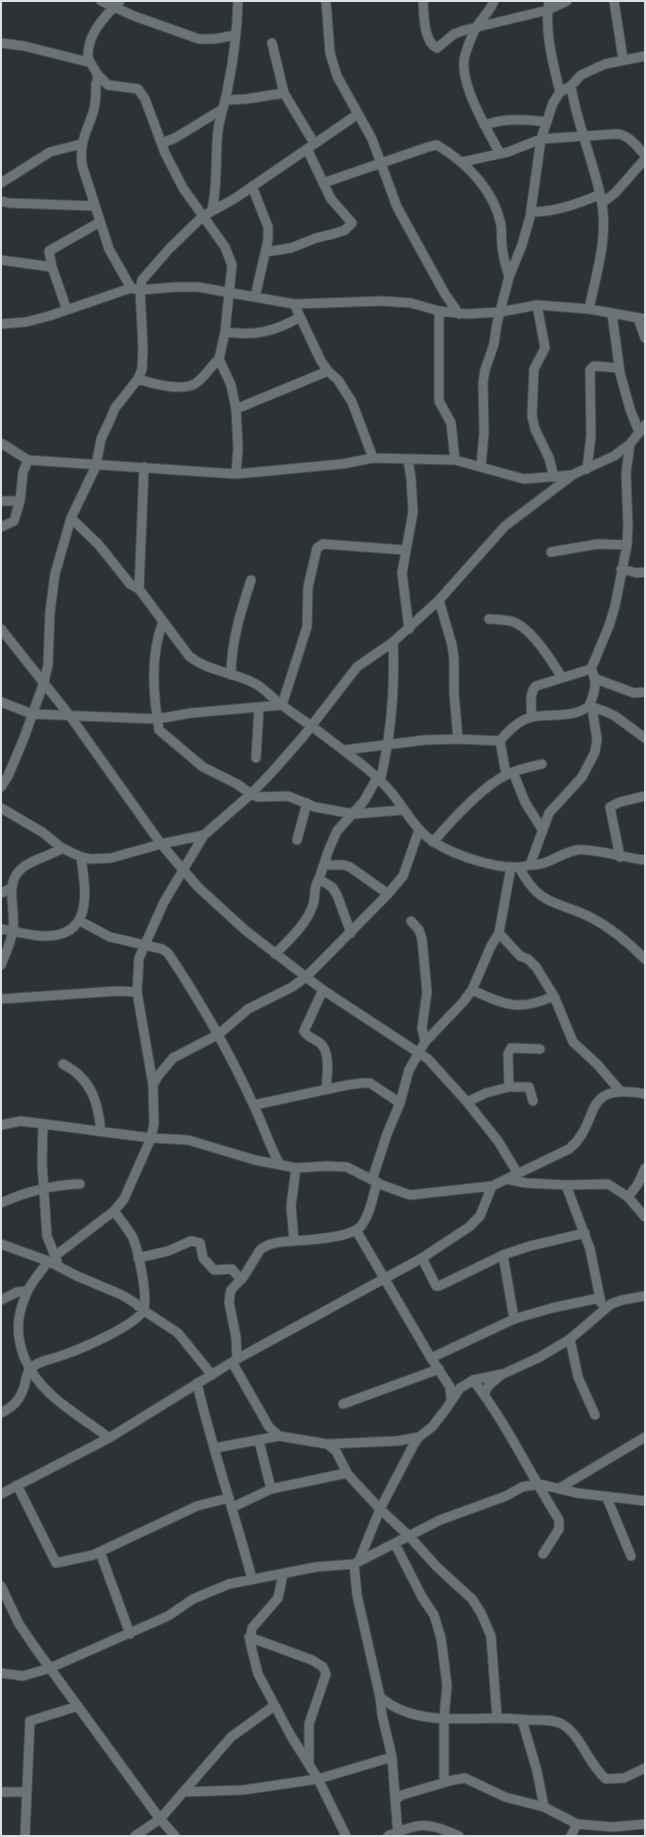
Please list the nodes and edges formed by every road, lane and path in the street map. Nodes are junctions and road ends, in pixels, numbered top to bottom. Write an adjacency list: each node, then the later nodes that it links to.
1 (101, 1): 10 (street)
2 (120, 1): 10 (street)
3 (238, 1): 12 (street)
4 (326, 1): 24 (street)
5 (423, 1): 11 (street)
6 (494, 1): 11 (street)
7 (567, 1): 9 (street)
8 (614, 1): 16 (street)
9 (548, 6): 11 (street); 20 (street)
10 (113, 8): 12 (street); 17 (street)
11 (477, 26): 26 (street)
12 (236, 35): 22 (street)
13 (1, 43): 17 (street)
14 (272, 43): 21 (street)
15 (645, 56): 16 (street)
16 (623, 59): 19 (street)
17 (88, 62): 18 (street)
18 (97, 74): 29 (street); 30 (street)
19 (571, 86): 20 (street); 27 (street)
20 (560, 92): 25 (street)
21 (284, 93): 22 (street); 31 (street)
22 (226, 100): 23 (street)
23 (221, 110): 29 (street); 43 (street)
24 (358, 114): 31 (street); 36 (street)
25 (546, 122): 26 (street); 28 (street)
26 (484, 125): 32 (street)
27 (582, 138): 28 (street); 33 (street); 40 (street)
28 (541, 139): 32 (street); 44 (street)
29 (162, 143): 45 (street)
30 (81, 144): 37 (street); 42 (street)
31 (310, 146): 38 (street); 39 (street)
32 (500, 154): 35 (street)
33 (645, 155)
34 (645, 159): 40 (street)
35 (462, 162): 36 (street); 50 (street)
36 (380, 163): 38 (street); 60 (street)
37 (1, 183)
38 (323, 183): 47 (street)
39 (252, 186): 43 (street); 47 (street)
40 (600, 199): 44 (street); 56 (street)
41 (1, 201): 42 (street)
42 (95, 206): 46 (street)
43 (212, 210): 45 (street)
44 (531, 212): 50 (street)
45 (203, 216): 51 (street); 52 (street)
46 (100, 222): 49 (street); 51 (street)
47 (266, 252): 53 (street)
48 (1, 260): 49 (street)
49 (52, 267): 57 (street)
50 (510, 277): 59 (street)
51 (135, 289): 52 (street); 57 (street); 70 (street)
52 (230, 293): 53 (street); 65 (street)
53 (255, 297): 54 (street)
54 (294, 304): 58 (street); 62 (street)
55 (537, 305): 56 (street); 59 (street); 85 (street)
56 (589, 309): 61 (street)
57 (67, 310): 64 (street)
58 (439, 312): 60 (street); 78 (street)
59 (500, 312): 60 (street); 81 (street)
60 (459, 314)
61 (612, 314): 63 (street); 68 (street)
62 (300, 317): 65 (street); 69 (street)
63 (642, 318): 66 (street)
64 (1, 324)
65 (225, 332): 67 (street)
66 (645, 338)
67 (220, 359): 70 (street); 71 (street)
68 (620, 368): 72 (street); 82 (street)
69 (328, 371): 71 (street); 75 (street)
70 (138, 379): 79 (street)
71 (236, 409): 83 (street)
72 (642, 428): 74 (street)
73 (1, 443): 76 (street)
74 (630, 444): 82 (street); 90 (street)
75 (373, 458): 77 (street); 83 (street)
76 (28, 460): 79 (street); 87 (street)
77 (408, 460): 78 (street); 91 (street)
78 (455, 460): 81 (street)
79 (96, 466): 80 (street); 88 (street)
80 (144, 467): 83 (street); 96 (street)
81 (481, 467): 85 (street)
82 (587, 469): 84 (street)
83 (236, 474)
84 (574, 474): 85 (street); 97 (street)
85 (554, 477)
86 (1, 501): 87 (street)
87 (20, 501): 89 (street)
88 (71, 518): 96 (street); 107 (street)
89 (1, 526)
90 (627, 545): 92 (street); 93 (street)
91 (405, 550): 101 (street); 110 (street)
92 (551, 552)
93 (621, 569): 94 (street); 103 (street)
94 (645, 572)
95 (250, 580): 104 (street)
96 (139, 589): 99 (street)
97 (439, 600): 101 (street); 119 (street)
98 (489, 619): 105 (street)
99 (163, 621): 104 (street); 116 (street)
100 (1, 629): 107 (street)
101 (409, 629): 102 (street)
102 (393, 642): 117 (street); 121 (street)
103 (591, 669): 105 (street); 106 (street)
104 (231, 675): 110 (street)
105 (562, 678): 115 (street)
106 (596, 678): 108 (street); 111 (street)
107 (44, 682): 113 (street); 114 (street)
108 (645, 692)
109 (1, 702): 113 (street)
110 (282, 705): 112 (street); 117 (street)
111 (591, 707): 115 (street); 118 (street); 134 (street)
112 (259, 708): 116 (street); 123 (street)
113 (32, 714): 114 (street); 127 (street)
114 (70, 716): 116 (street); 139 (street)
115 (532, 717): 120 (street)
116 (157, 719): 128 (street)
117 (312, 726): 122 (street); 128 (street)
118 (645, 738)
119 (458, 739): 120 (street); 121 (street)
120 (500, 741): 125 (street)
121 (388, 745): 122 (street); 126 (street)
122 (344, 750): 126 (street)
123 (256, 758)
124 (542, 764): 125 (street)
125 (510, 773): 134 (street); 138 (street)
126 (378, 780): 132 (street); 133 (street)
127 (1, 787)
128 (251, 794): 130 (street); 136 (street)
129 (645, 796): 142 (street)
130 (307, 803): 133 (street); 137 (street)
131 (1, 808): 140 (street)
132 (403, 810): 133 (street); 135 (street)
133 (354, 814): 144 (street)
134 (542, 828): 145 (street)
135 (419, 830): 138 (street); 151 (street)
136 (204, 834): 139 (street); 147 (street)
137 (297, 840)
138 (433, 842): 146 (street)
139 (161, 844): 141 (street); 147 (street)
140 (62, 848): 141 (street); 149 (street)
141 (81, 857): 152 (street)
142 (620, 857): 143 (street); 145 (street)
143 (645, 860)
144 (324, 865): 148 (street); 151 (street)
145 (530, 865): 146 (street)
146 (515, 867): 157 (street); 160 (street)
147 (183, 870): 158 (street); 159 (street)
148 (319, 879): 156 (street); 159 (street)
149 (11, 888): 150 (street); 155 (street)
150 (1, 893)
151 (388, 894): 156 (street)
152 (80, 921): 155 (street); 158 (street)
153 (412, 921): 169 (street)
154 (1, 929): 155 (street)
155 (13, 931): 161 (street)
156 (351, 933): 162 (street)
157 (499, 933): 164 (street); 166 (street)
158 (144, 945): 165 (street); 168 (street)
159 (275, 954): 162 (street)
160 (645, 959)
161 (1, 964)
162 (306, 977): 163 (street); 168 (street)
163 (323, 990): 171 (street); 175 (street)
164 (472, 990): 166 (street); 169 (street)
165 (137, 992): 167 (street); 173 (street)
166 (554, 996): 176 (street)
167 (1, 999)
168 (219, 1034): 173 (street); 181 (street)
169 (425, 1042): 171 (street)
170 (540, 1049): 174 (street)
171 (420, 1053): 179 (street); 180 (street)
172 (63, 1064): 184 (street)
173 (153, 1085): 185 (street)
174 (509, 1087): 178 (street); 179 (street)
175 (326, 1089): 180 (street); 181 (street)
176 (621, 1092): 177 (street); 189 (street)
177 (645, 1094)
178 (533, 1101)
179 (468, 1102): 189 (street)
180 (400, 1103): 191 (street)
181 (254, 1105): 186 (street)
182 (42, 1124): 183 (street); 184 (street); 195 (street)
183 (1, 1125)
184 (101, 1132): 185 (street)
185 (150, 1138): 186 (street); 198 (street)
186 (280, 1165): 187 (street)
187 (296, 1168): 191 (street); 202 (street)
188 (645, 1168): 196 (street)
189 (518, 1174): 190 (street)
190 (506, 1179): 193 (street); 194 (street)
191 (374, 1181): 194 (street); 200 (street)
192 (80, 1184): 195 (street)
193 (566, 1185): 196 (street); 201 (street)
194 (492, 1186): 206 (street)
195 (44, 1187): 197 (street); 207 (street)
196 (628, 1197): 199 (street)
197 (1, 1203)
198 (114, 1211): 205 (street); 207 (street)
199 (645, 1217)
200 (356, 1230): 202 (street); 208 (street)
201 (584, 1234): 204 (street); 212 (street)
202 (294, 1241): 209 (street)
203 (1, 1244): 207 (street)
204 (503, 1255): 206 (street); 216 (street)
205 (138, 1258): 209 (street); 214 (street)
206 (422, 1258): 208 (street)
207 (52, 1259): 210 (street); 214 (street)
208 (384, 1278): 218 (street); 219 (street)
209 (241, 1280): 219 (street)
210 (28, 1291): 213 (street); 221 (street)
211 (645, 1296): 215 (street)
212 (599, 1298): 215 (street); 216 (street)
213 (1, 1300)
214 (143, 1310): 221 (street); 223 (street)
215 (602, 1311): 217 (street)
216 (514, 1319): 218 (street)
217 (570, 1339): 222 (street); 232 (street)
218 (431, 1358): 220 (street)
219 (234, 1361): 223 (street); 233 (street)
220 (439, 1369): 226 (street); 230 (street)
221 (29, 1370): 231 (street); 235 (street)
222 (503, 1374): 224 (street); 228 (street)
223 (212, 1375): 225 (street)
224 (473, 1380): 227 (street); 228 (street)
225 (197, 1383): 235 (street); 239 (street)
226 (450, 1386): 227 (street); 229 (street)
227 (460, 1388): 229 (street)
228 (484, 1395): 241 (street)
229 (451, 1400): 234 (street)
230 (343, 1404)
231 (1, 1413)
232 (594, 1415)
233 (279, 1436): 237 (street); 238 (street)
234 (419, 1437): 238 (street); 249 (street)
235 (109, 1438): 242 (street)
236 (645, 1438): 244 (street)
237 (259, 1441): 239 (street); 243 (street)
238 (327, 1444): 240 (street)
239 (215, 1448): 246 (street)
240 (347, 1473): 243 (street); 249 (street)
241 (539, 1484): 244 (street); 250 (street); 253 (street)
242 (17, 1485): 245 (street); 252 (street)
243 (271, 1489): 246 (street)
244 (558, 1489): 247 (street)
245 (1, 1494)
246 (229, 1498): 252 (street); 257 (street)
247 (607, 1498): 248 (street); 254 (street)
248 (645, 1501)
249 (380, 1509): 250 (street); 255 (street)
250 (409, 1536): 251 (street); 267 (street)
251 (395, 1544): 255 (street); 266 (street)
252 (100, 1552): 259 (street)
253 (543, 1554)
254 (631, 1556)
255 (356, 1562): 256 (street); 263 (street)
256 (283, 1574): 257 (street); 260 (street)
257 (252, 1579): 259 (street)
258 (1, 1586): 261 (street)
259 (130, 1634): 261 (street)
260 (250, 1636): 265 (street); 270 (street)
261 (50, 1668): 262 (street); 264 (street)
262 (1, 1673)
263 (380, 1697): 266 (street); 269 (street)
264 (78, 1706): 275 (street); 279 (street)
265 (274, 1706): 270 (street); 276 (street)
266 (444, 1718): 267 (street); 273 (street)
267 (497, 1718): 268 (street)
268 (522, 1720): 271 (street); 278 (street)
269 (392, 1757): 272 (street); 277 (street)
270 (309, 1763): 272 (street)
271 (645, 1768)
272 (318, 1779): 276 (street); 286 (street)
273 (444, 1782): 277 (street); 278 (street)
274 (1, 1792): 275 (street)
275 (28, 1792): 283 (street)
276 (183, 1792): 279 (street)
277 (396, 1799): 282 (street)
278 (544, 1807): 280 (street)
279 (160, 1819): 284 (street); 285 (street)
280 (577, 1824): 281 (street); 289 (street)
281 (645, 1824)
282 (398, 1834): 287 (street); 288 (street)
283 (25, 1836)
284 (135, 1836)
285 (175, 1836)
286 (346, 1836)
287 (388, 1836)
288 (457, 1836)
289 (571, 1836)

